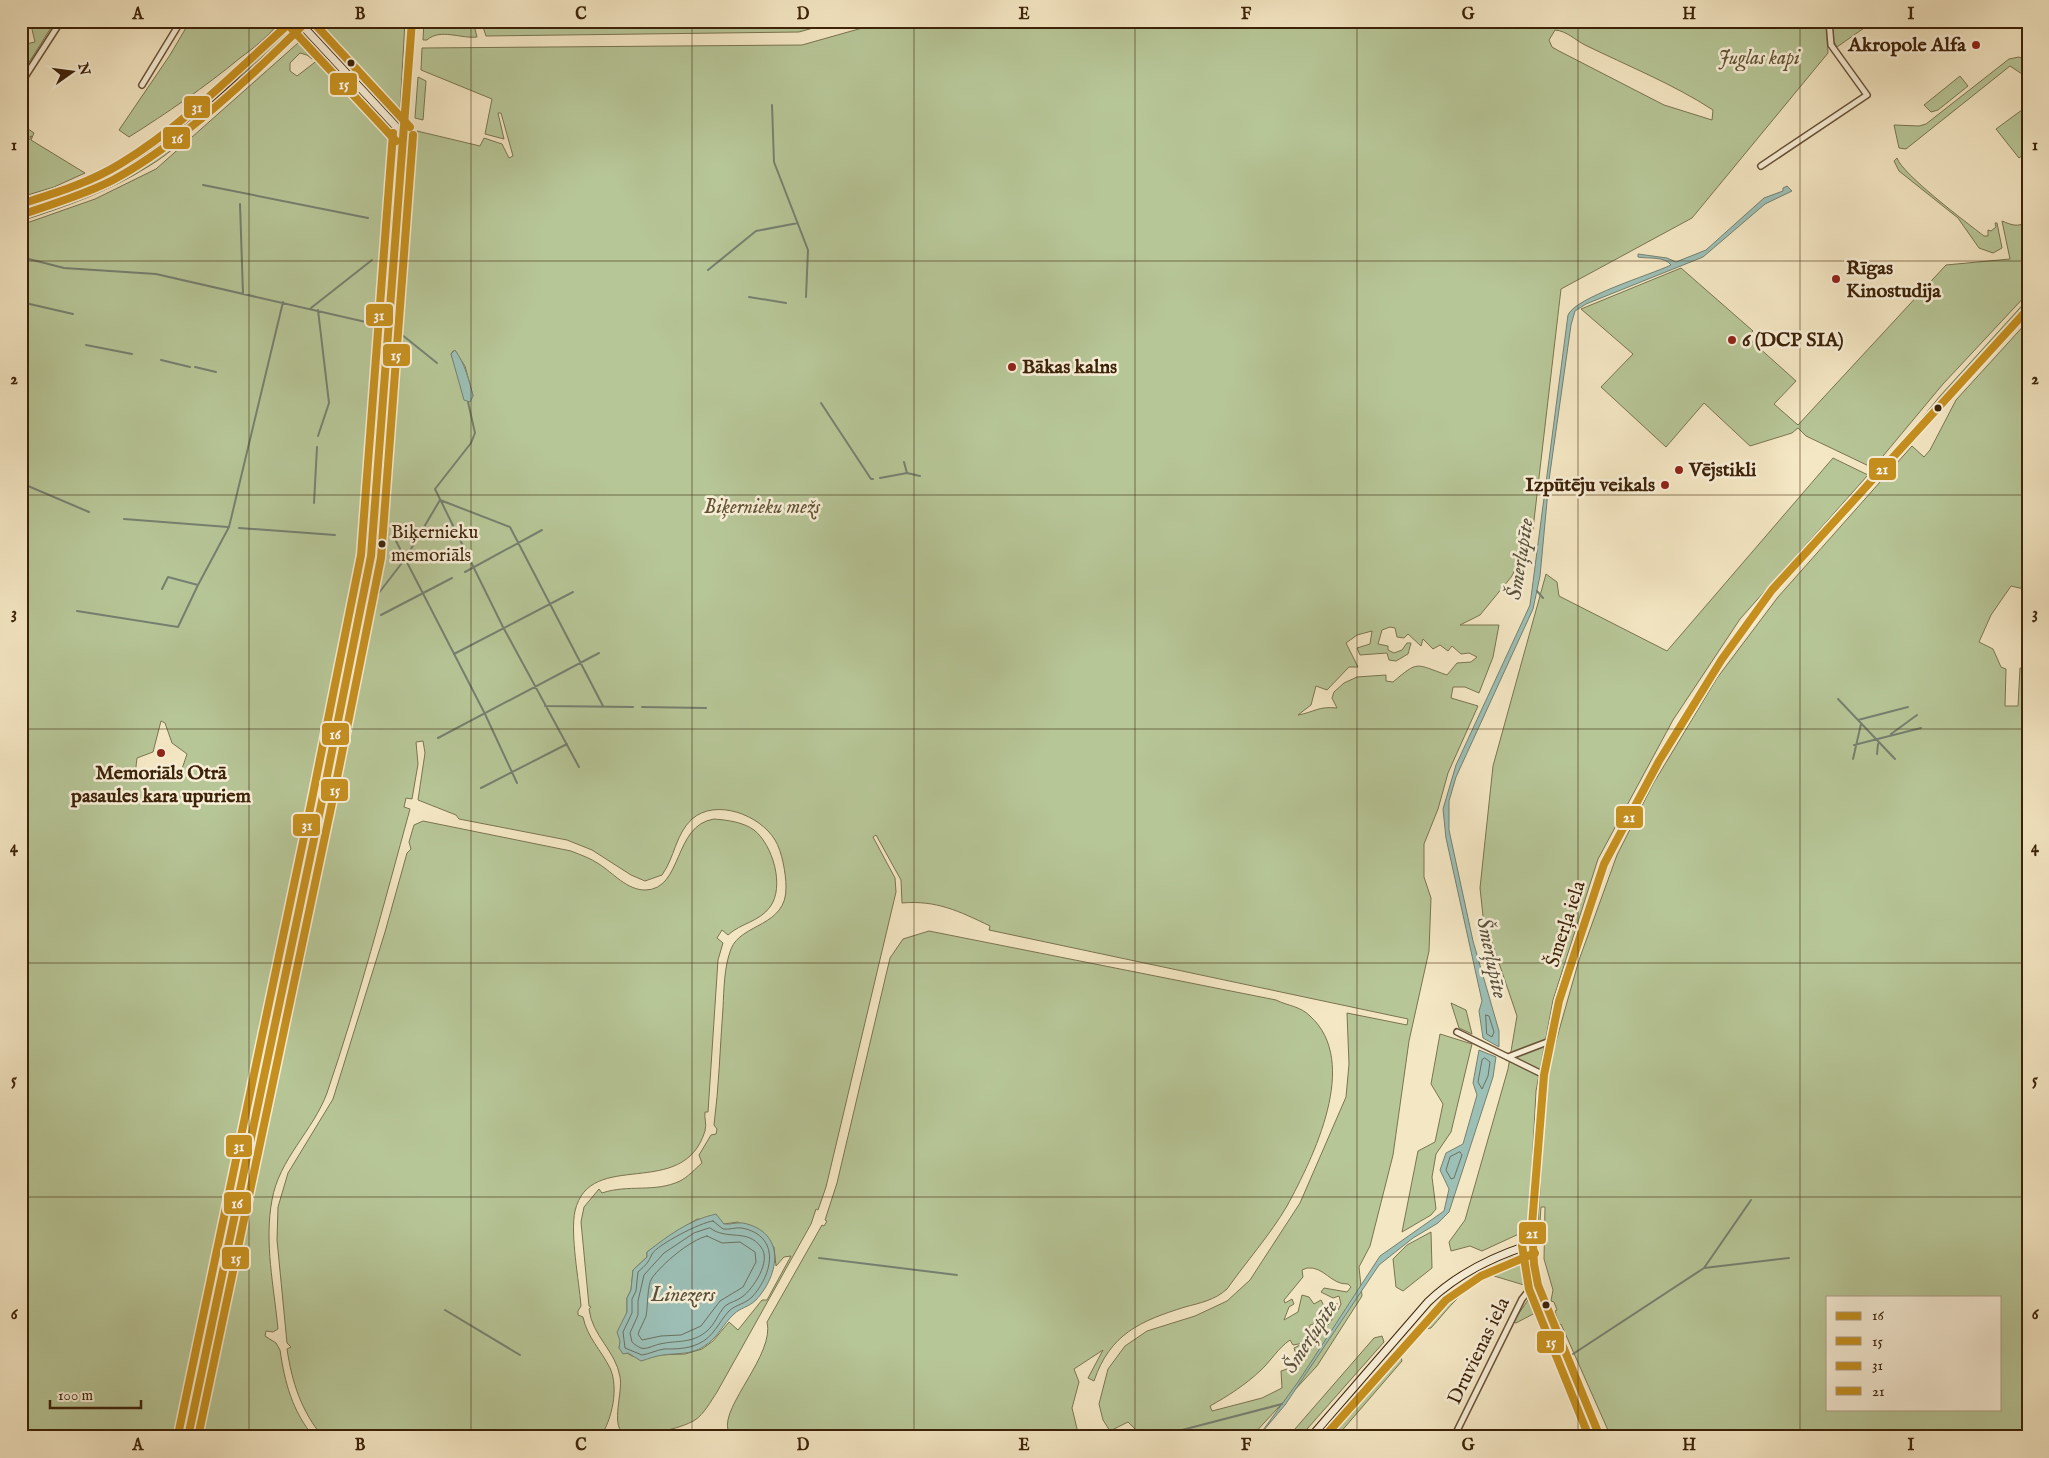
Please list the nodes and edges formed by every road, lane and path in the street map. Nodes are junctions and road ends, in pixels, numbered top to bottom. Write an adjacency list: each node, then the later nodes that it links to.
1 (61, 21): 7 (street)
2 (180, 21): 8 (street)
3 (290, 21): 11 (main road)
4 (412, 21): 9 (main road)
5 (1829, 21): 10 (street)
6 (302, 23): 9 (main road); 12 (main road)
7 (21, 83)
8 (142, 85)
9 (403, 134): 20 (main road)
10 (1761, 166)
11 (21, 205)
12 (21, 215)
13 (2028, 309): 15 (main road, Šmerļa iela)
14 (1457, 1032): 16 (street)
15 (1550, 1040): 16 (street); 17 (main road, Šmerļa iela)
16 (1508, 1057): 17 (street)
17 (1544, 1075): 18 (main road, Šmerļa iela)
18 (1532, 1244): 19 (main road, Šmerļa iela); 21 (main road)
19 (1538, 1285): 22 (street, Druvienas iela); 23 (main road, Šmerļa iela)
20 (188, 1437)
21 (1311, 1437)
22 (1454, 1437)
23 (1600, 1437)

